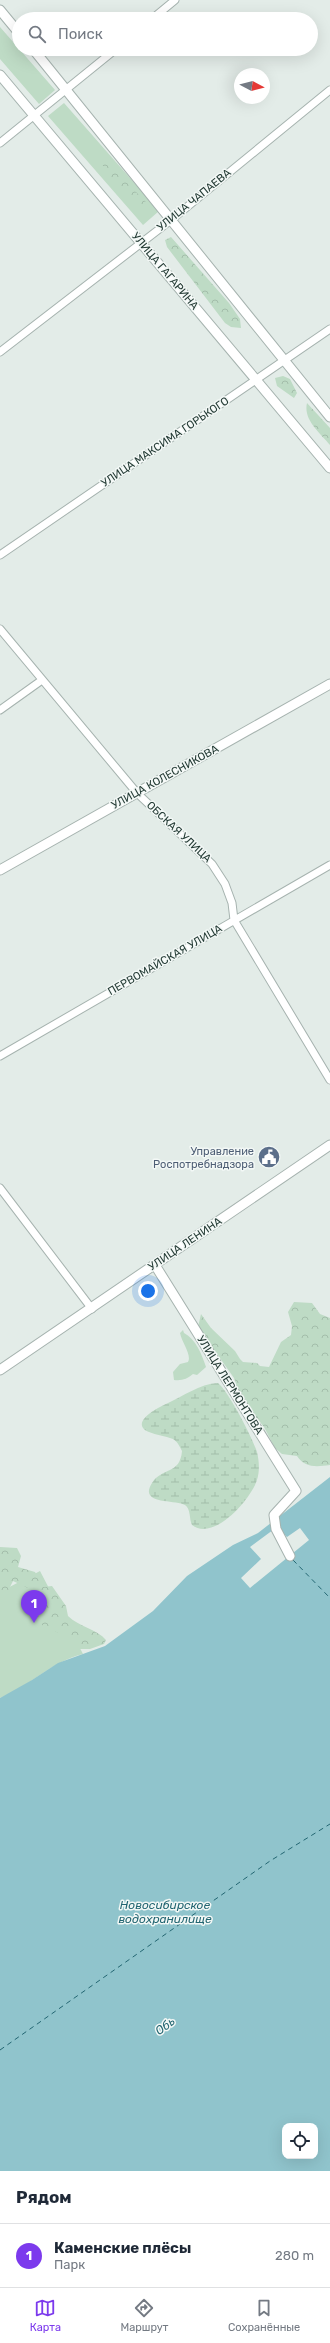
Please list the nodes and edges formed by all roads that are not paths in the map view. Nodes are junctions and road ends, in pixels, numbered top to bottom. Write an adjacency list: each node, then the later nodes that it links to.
1 (175, 0): 3 (street)
2 (0, 10): 4 (street)
3 (160, 12)
4 (12, 25)
5 (39, 56): 8 (street)
6 (108, 56): 8 (street)
7 (0, 75): 10 (street, УЛИЦА ГАГАРИНА)
8 (68, 90): 10 (street); 12 (street)
9 (330, 90): 12 (street, УЛИЦА ЧАПАЕВА)
10 (34, 116): 11 (street); 13 (street, УЛИЦА ГАГАРИНА)
11 (0, 143)
12 (171, 220): 13 (street, УЛИЦА ЧАПАЕВА); 16 (street)
13 (141, 242): 15 (street, УЛИЦА ЧАПАЕВА); 17 (street, УЛИЦА ГАГАРИНА)
14 (330, 329): 16 (street, УЛИЦА МАКСИМА ГОРЬКОГО)
15 (0, 352)
16 (284, 362): 17 (street, УЛИЦА МАКСИМА ГОРЬКОГО); 18 (street)
17 (255, 381): 19 (street, УЛИЦА ГАГАРИНА); 20 (street, УЛИЦА МАКСИМА ГОРЬКОГО)
18 (330, 417)
19 (330, 468)
20 (0, 555)
21 (0, 629): 22 (street, ОБСКАЯ УЛИЦА)
22 (42, 680): 24 (street); 25 (street, ОБСКАЯ УЛИЦА)
23 (330, 684): 25 (street, УЛИЦА КОЛЕСНИКОВА)
24 (0, 710)
25 (137, 793): 27 (street, УЛИЦА КОЛЕСНИКОВА); 28 (street, ОБСКАЯ УЛИЦА)
26 (330, 865): 28 (street, ПЕРВОМАЙСКАЯ УЛИЦА)
27 (0, 870)
28 (234, 920): 29 (street, ПЕРВОМАЙСКАЯ УЛИЦА); 30 (street, ОБСКАЯ УЛИЦА)
29 (0, 1056)
30 (330, 1080)
31 (330, 1145): 33 (street, УЛИЦА ЛЕНИНА)
32 (0, 1188): 34 (street)
33 (155, 1265): 34 (street, УЛИЦА ЛЕНИНА); 36 (street, УЛИЦА ЛЕРМОНТОВА)
34 (92, 1309): 35 (street, УЛИЦА ЛЕНИНА)
35 (0, 1370)
36 (290, 1556)

